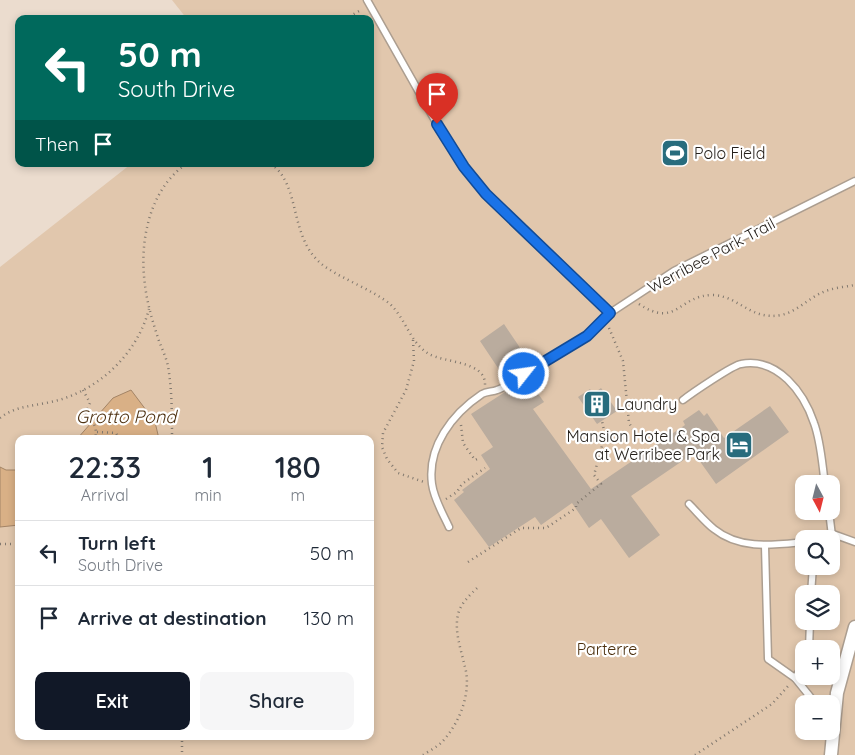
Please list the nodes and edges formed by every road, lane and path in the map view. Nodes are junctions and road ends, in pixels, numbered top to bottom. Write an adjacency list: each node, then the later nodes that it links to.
1 (368, 3): 2 (path); 9 (lane)
2 (351, 15)
3 (183, 167): 8 (path)
4 (275, 167): 11 (path)
5 (855, 180): 7 (lane, Werribee Park Trail)
6 (855, 285): 7 (path)
7 (632, 299): 9 (lane, Werribee Park Trail)
8 (150, 307): 14 (path); 23 (path)
9 (610, 313): 10 (lane, Werribee Park Trail)
10 (604, 320): 12 (lane, Werribee Park Trail); 24 (path)
11 (413, 339): 15 (path); 28 (path)
12 (524, 374)
13 (517, 378): 15 (lane)
14 (83, 390): 18 (path); 20 (path)
15 (485, 392): 17 (lane)
16 (683, 400): 27 (lane)
17 (465, 408): 25 (path); 29 (lane)
18 (0, 418)
19 (602, 421): 38 (path)
20 (97, 432): 21 (path); 22 (path)
21 (96, 435)
22 (117, 435)
23 (172, 435)
24 (638, 437)
25 (478, 458)
26 (485, 468): 29 (path)
27 (824, 475)
28 (428, 484)
29 (439, 504): 31 (lane)
30 (689, 504): 37 (lane)
31 (449, 527)
32 (840, 538): 33 (lane)
33 (855, 542)
34 (795, 543): 37 (lane)
35 (0, 544): 36 (path)
36 (15, 544)
37 (766, 546): 41 (lane)
38 (468, 562)
39 (478, 587): 48 (path)
40 (855, 627): 44 (street)
41 (795, 678): 49 (path)
42 (801, 685): 43 (lane)
43 (809, 695)
44 (837, 695)
45 (182, 740): 47 (path)
46 (831, 740): 50 (street)
47 (182, 755)
48 (423, 755)
49 (695, 755)
50 (831, 755)

